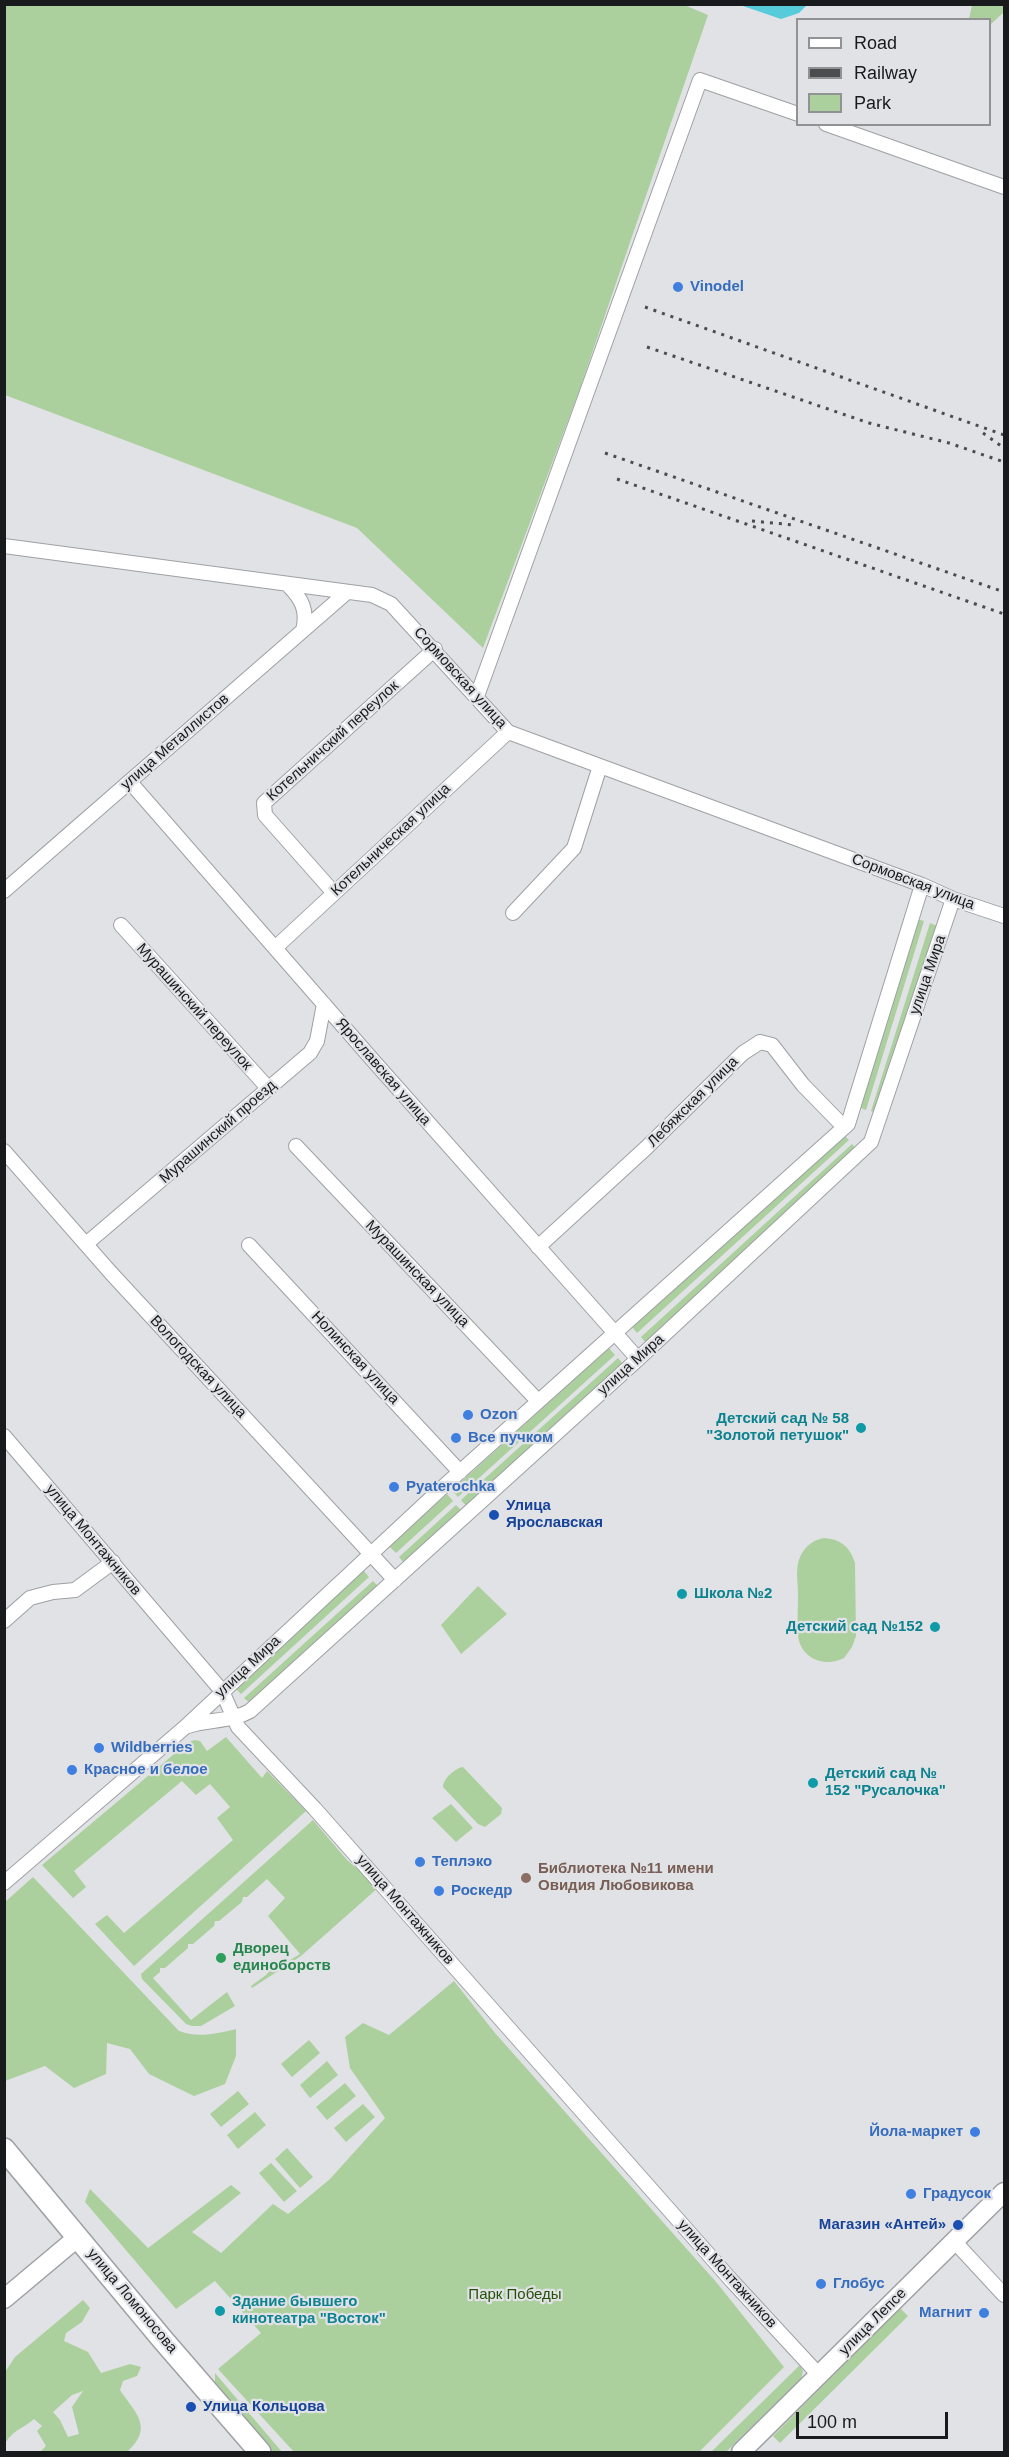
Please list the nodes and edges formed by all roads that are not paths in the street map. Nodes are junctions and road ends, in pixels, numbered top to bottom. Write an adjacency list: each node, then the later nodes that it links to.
1 (796, 113): 9 (street)
2 (832, 126): 3 (street)
3 (1005, 187)
4 (4, 546): 5 (street, Сормовская улица)
5 (288, 585): 6 (street, Сормовская улица); 7 (street)
6 (346, 592): 7 (street, улица Металлистов); 8 (street, Сормовская улица)
7 (303, 630): 12 (street, улица Металлистов)
8 (435, 649): 9 (street, Сормовская улица); 15 (street, Котельничский переулок)
9 (477, 696): 10 (street, Сормовская улица)
10 (508, 732): 11 (street, Сормовская улица); 15 (street, Котельническая улица)
11 (600, 766): 13 (street, Сормовская улица); 17 (street)
12 (130, 782): 14 (street, улица Металлистов); 20 (street, Ярославская улица)
13 (922, 885): 16 (street, Сормовская улица); 23 (street, улица Мира)
14 (4, 891)
15 (334, 893): 20 (street, Котельническая улица)
16 (953, 899): 18 (street, Сормовская улица); 30 (street, улица Мира)
17 (513, 912)
18 (1005, 916)
19 (121, 925): 22 (street, Мурашинский переулок)
20 (275, 948): 21 (street, Ярославская улица)
21 (324, 1004): 22 (street, Мурашинский проезд); 28 (street, Ярославская улица)
22 (268, 1089): 26 (street, Мурашинский проезд)
23 (844, 1127): 28 (street, Лебяжская улица); 29 (street, улица Мира)
24 (296, 1146): 31 (street, Мурашинская улица)
25 (4, 1151): 26 (street, Вологодская улица)
26 (86, 1245): 34 (street, Вологодская улица)
27 (249, 1245): 33 (street, Нолинская улица)
28 (538, 1247): 29 (street, Ярославская улица)
29 (615, 1333): 30 (street, Ярославская улица); 31 (street, улица Мира)
30 (638, 1359): 36 (street, улица Мира)
31 (538, 1401): 33 (street, улица Мира)
32 (4, 1436): 35 (street, улица Монтажников)
33 (460, 1472): 34 (street, улица Мира)
34 (369, 1555): 36 (street, Вологодская улица); 38 (street, улица Мира)
35 (113, 1562): 37 (street); 38 (street, улица Монтажников)
36 (394, 1580): 39 (street, улица Мира)
37 (4, 1622)
38 (222, 1691): 39 (street, улица Монтажников); 40 (street, улица Мира)
39 (233, 1719): 40 (street, улица Мира); 48 (street, улица Монтажников)
40 (184, 1728): 41 (street, улица Мира)
41 (4, 1883)
42 (4, 2149): 44 (highway, улица Ломоносова)
43 (1005, 2192): 45 (main road, улица Лепсе)
44 (78, 2237): 47 (main road); 49 (highway, улица Ломоносова)
45 (954, 2241): 46 (street); 48 (main road, улица Лепсе)
46 (1005, 2295)
47 (4, 2299)
48 (819, 2375): 50 (main road, улица Лепсе)
49 (260, 2452)
50 (741, 2452)

